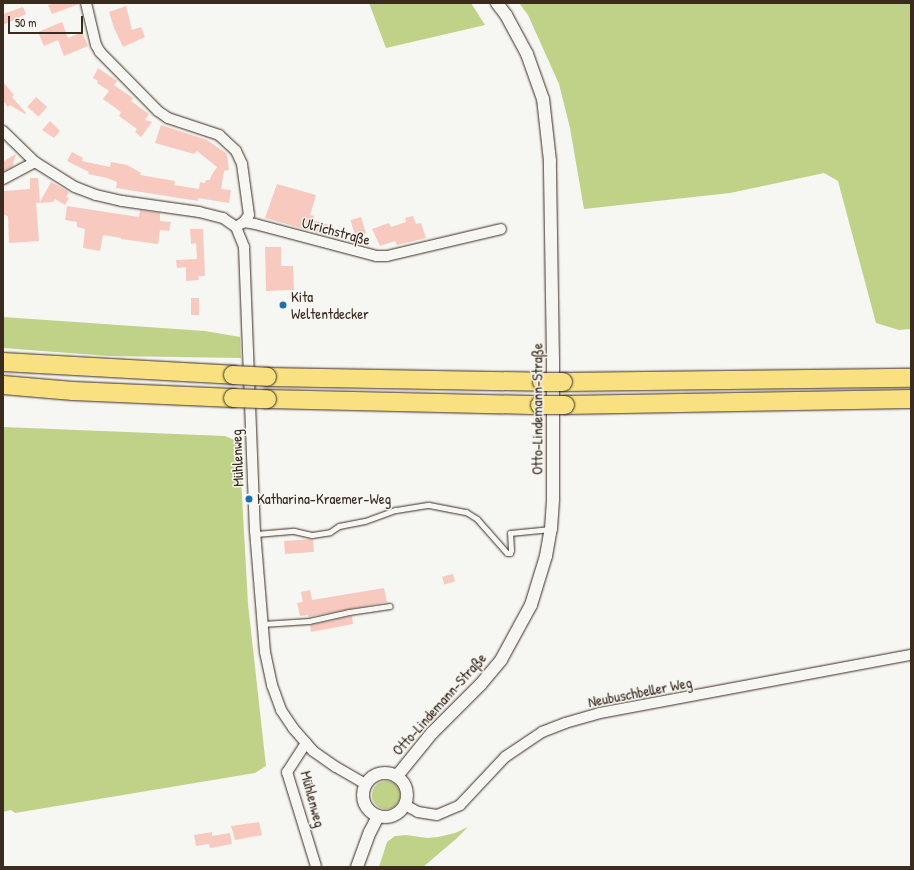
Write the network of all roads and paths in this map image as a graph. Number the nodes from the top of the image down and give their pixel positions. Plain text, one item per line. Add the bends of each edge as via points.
1 (86, 3) edge
2 (497, 3) edge
3 (3, 131) edge
4 (35, 162) junction
5 (3, 179) edge
6 (240, 225) junction
7 (501, 230) dead end
8 (3, 362) edge
9 (911, 378) edge
10 (3, 385) edge
11 (911, 399) edge
12 (551, 529) junction
13 (256, 534) junction
14 (390, 606) dead end
15 (262, 624) junction
16 (911, 654) edge
17 (306, 743) junction
18 (396, 776) junction
19 (365, 784) junction
20 (405, 805) junction
21 (378, 816) junction
22 (316, 866) dead end
23 (358, 867) edge

1 - 6 street via 96,45 105,58 158,112 226,140 240,158 249,215
2 - 12 street, Otto-Lindemann-Straße via 527,54 540,92 550,161 553,361
3 - 4 street
4 - 5 street
4 - 6 street via 75,187 96,195 200,212
6 - 7 street, Ulrichstraße via 376,256 386,256
6 - 13 street, Mühlenweg via 245,262
8 - 9 highway, bridge via 233,376 542,382
10 - 11 highway, bridge via 73,391 233,398 540,405
12 - 13 lane via 510,533 511,550 507,553 477,519 466,512 429,505 396,510 365,521 338,526 330,532 312,535 294,531
12 - 18 street, Otto-Lindemann-Straße via 546,556 531,605 500,660
13 - 15 street, Mühlenweg
14 - 15 lane via 309,620
15 - 17 street, Mühlenweg via 272,685 282,710
16 - 20 street, Neubuschbeller Weg via 600,713 565,723 542,732 505,757 460,805 437,814 418,812
17 - 19 street, Mühlenweg via 336,767
17 - 22 street, Mühlenweg via 287,772
18 - 19 street via 383,773
18 - 20 street via 402,780 407,792
19 - 21 street via 362,797 364,803 367,809
20 - 21 street via 391,817
21 - 23 street

